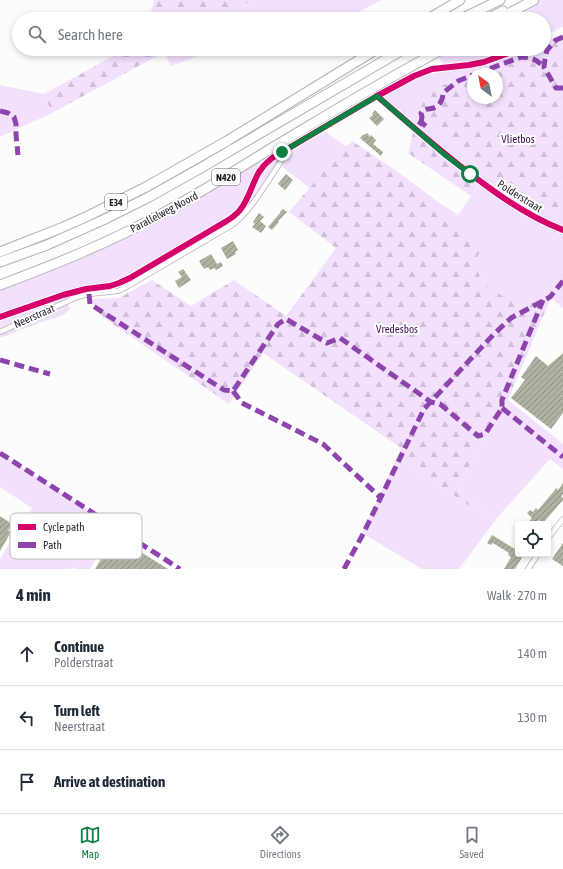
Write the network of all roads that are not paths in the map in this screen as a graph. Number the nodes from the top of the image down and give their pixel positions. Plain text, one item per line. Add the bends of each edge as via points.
1 (460, 0) edge
2 (486, 0) edge
3 (500, 0) edge
4 (524, 0) edge
5 (534, 0) edge
6 (440, 12) edge
7 (466, 12) edge
8 (475, 12) edge
9 (501, 12) edge
10 (511, 12) edge
11 (366, 56) edge
12 (392, 56) edge
13 (420, 56) edge
14 (430, 56) edge
15 (377, 96) joint
16 (563, 230) edge
17 (0, 252) edge
18 (0, 262) edge
19 (0, 279) edge
20 (0, 285) edge
21 (0, 332) edge
22 (563, 519) edge
23 (551, 534) edge
24 (536, 557) edge
25 (528, 569) edge

1 - 6 highway
2 - 7 highway
3 - 8 highway
4 - 9 highway
5 - 10 highway
11 - 17 highway, E34 via 146,187 88,216
12 - 18 highway, E34 via 149,197 54,242
13 - 19 highway, Parallelweg Noord / N420 via 164,206 78,249
14 - 20 highway, Parallelweg Noord / N420 via 163,213 79,254
15 - 16 street, Polderstraat via 445,155 492,190 541,221
15 - 21 street, Neerstraat via 282,152 280,163 248,210 232,225 118,291 77,297
22 - 23 street
24 - 25 street

